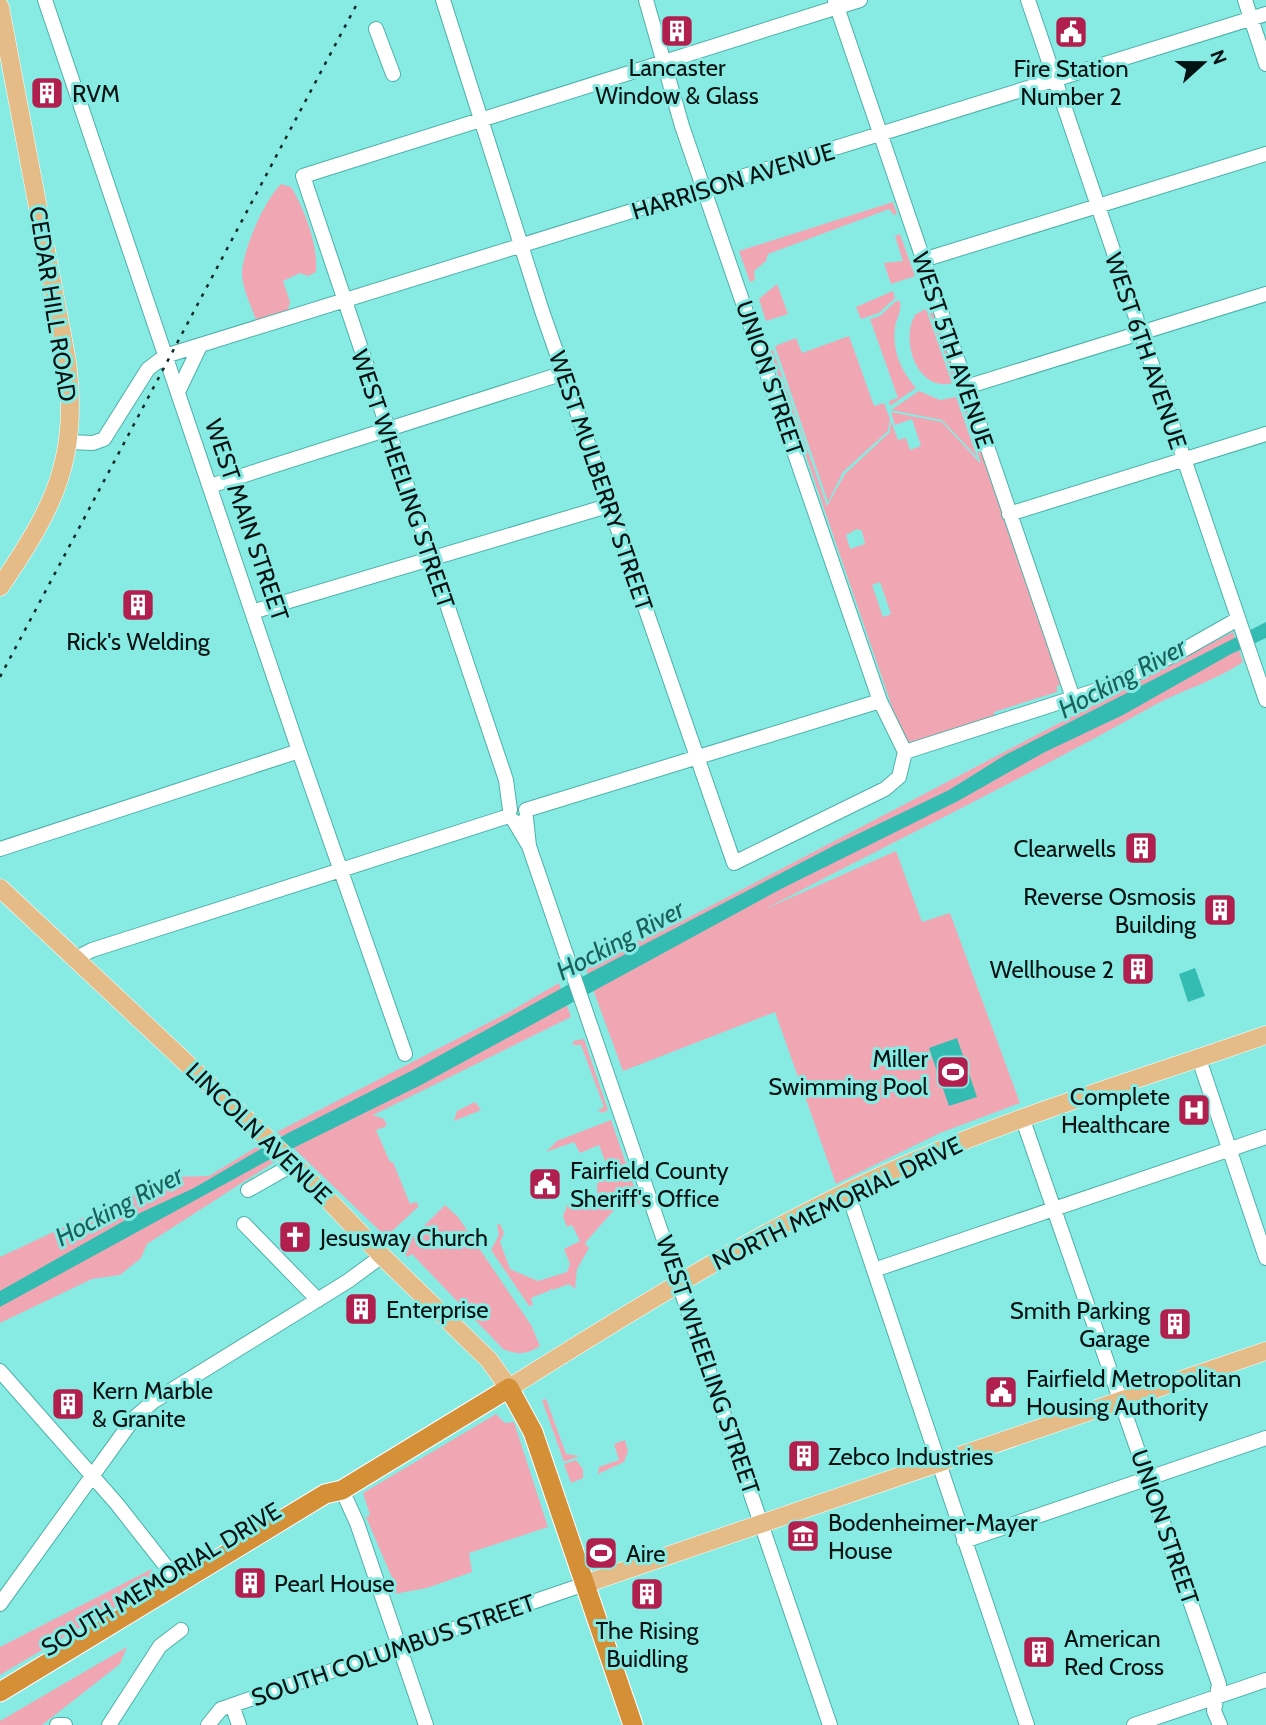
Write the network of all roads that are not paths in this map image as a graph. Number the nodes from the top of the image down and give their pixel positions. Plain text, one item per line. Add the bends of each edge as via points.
1 (45, 0) edge
2 (443, 0) edge
3 (646, 0) edge
4 (860, 0) edge
5 (1028, 0) edge
6 (1245, 0) edge
7 (836, 4) edge
8 (0, 7) edge
9 (1266, 14) edge
10 (1251, 19) junction
11 (376, 29) dead end
12 (662, 62) junction
13 (1266, 64) edge
14 (393, 74) dead end
15 (1054, 78) junction
16 (481, 118) junction
17 (880, 135) junction
18 (1266, 154) edge
19 (704, 189) junction
20 (1096, 207) junction
21 (521, 246) junction
22 (923, 260) junction
23 (1266, 294) edge
24 (343, 302) junction
25 (1140, 334) junction
26 (200, 346) junction
27 (166, 359) junction
28 (564, 373) junction
29 (967, 387) junction
30 (178, 392) junction
31 (387, 430) junction
32 (1266, 434) edge
33 (69, 442) junction
34 (1184, 460) junction
35 (210, 486) junction
36 (611, 505) junction
37 (1009, 514) junction
38 (430, 557) junction
39 (0, 587) edge
40 (252, 612) junction
41 (1239, 622) junction
42 (1073, 698) junction
43 (1266, 700) edge
44 (880, 701) junction
45 (299, 751) junction
46 (905, 752) junction
47 (695, 758) junction
48 (518, 814) junction
49 (0, 849) edge
50 (342, 868) junction
51 (0, 888) edge
52 (76, 958) junction
53 (1266, 1035) edge
54 (405, 1054) dead end
55 (1199, 1059) junction
56 (1023, 1120) junction
57 (1266, 1138) edge
58 (1230, 1149) junction
59 (292, 1161) junction
60 (248, 1190) dead end
61 (848, 1193) junction
62 (1055, 1210) junction
63 (244, 1224) dead end
64 (382, 1256) junction
65 (1266, 1258) edge
66 (874, 1270) junction
67 (680, 1282) junction
68 (318, 1300) junction
69 (1266, 1351) edge
70 (0, 1371) edge
71 (509, 1388) junction
72 (1122, 1400) junction
73 (1266, 1438) edge
74 (939, 1463) junction
75 (92, 1475) junction
76 (1149, 1480) junction
77 (342, 1490) junction
78 (762, 1523) junction
79 (964, 1541) junction
80 (179, 1583) junction
81 (585, 1584) junction
82 (0, 1604) edge
83 (181, 1630) dead end
84 (400, 1648) junction
85 (1266, 1680) edge
86 (0, 1692) edge
87 (1217, 1697) junction
88 (0, 1704) edge
89 (232, 1705) junction
90 (57, 1725) edge
91 (65, 1725) edge
92 (109, 1725) edge
93 (208, 1725) edge
94 (239, 1725) edge
95 (426, 1725) edge
96 (633, 1725) edge
97 (830, 1725) edge
98 (1027, 1725) edge
99 (1134, 1725) edge
100 (1220, 1725) edge

1 - 27 street, WEST MAIN STREET
2 - 16 street, WEST MULBERRY STREET
3 - 12 street, UNION STREET
4 - 7 street
5 - 15 street, WEST 6TH AVENUE
6 - 10 street
7 - 12 street
7 - 17 street, WEST 5TH AVENUE
8 - 33 main road, CEDAR HILL ROAD via 67,361
9 - 10 street, HARRISON AVENUE
10 - 13 street
10 - 15 street, HARRISON AVENUE
11 - 14 street
12 - 16 street
12 - 19 street, UNION STREET
15 - 17 street, HARRISON AVENUE
15 - 20 street, WEST 6TH AVENUE
16 - 21 street, WEST MULBERRY STREET
16 - 24 street, WEST WHEELING STREET via 303,176
17 - 19 street, HARRISON AVENUE
17 - 22 street, WEST 5TH AVENUE
18 - 20 street
19 - 21 street, HARRISON AVENUE
19 - 44 street, UNION STREET
20 - 22 street
20 - 25 street, WEST 6TH AVENUE
21 - 24 street, HARRISON AVENUE
21 - 28 street, WEST MULBERRY STREET
22 - 29 street, WEST 5TH AVENUE
23 - 25 street
24 - 26 street, HARRISON AVENUE
24 - 31 street, WEST WHEELING STREET
25 - 29 street
25 - 34 street, WEST 6TH AVENUE
26 - 27 street, HARRISON AVENUE
26 - 30 street
27 - 30 street, WEST MAIN STREET
27 - 33 street, HARRISON AVENUE via 148,369 104,439
28 - 31 street
28 - 36 street, WEST MULBERRY STREET
29 - 37 street, WEST 5TH AVENUE
30 - 35 street, WEST MAIN STREET
31 - 35 street
31 - 38 street, WEST WHEELING STREET
32 - 34 street
33 - 39 main road, CEDAR HILL ROAD via 60,482 44,520
34 - 37 street
34 - 41 street, WEST 6TH AVENUE
35 - 40 street, WEST MAIN STREET
36 - 38 street
36 - 47 street, WEST MULBERRY STREET
37 - 42 street, WEST 5TH AVENUE
38 - 40 street
38 - 48 street, WEST WHEELING STREET
40 - 45 street, WEST MAIN STREET
41 - 42 street via 1143,671
41 - 43 street, WEST 6TH AVENUE
42 - 46 street
44 - 46 street, UNION STREET
44 - 47 street
45 - 49 street
45 - 50 street, WEST MAIN STREET
46 - 47 street, WEST MULBERRY STREET via 902,771 894,782 734,863
47 - 48 street
48 - 50 street
48 - 67 street, WEST WHEELING STREET
50 - 52 street
50 - 54 street, WEST MAIN STREET
51 - 52 main road, LINCOLN AVENUE
52 - 59 main road, LINCOLN AVENUE
53 - 55 main road, NORTH MEMORIAL DRIVE
55 - 56 main road, NORTH MEMORIAL DRIVE
55 - 58 street
56 - 61 main road, NORTH MEMORIAL DRIVE via 932,1153
56 - 62 street, UNION STREET
57 - 58 street
58 - 62 street
58 - 65 street
59 - 60 street
59 - 64 main road, LINCOLN AVENUE
61 - 66 street
61 - 67 main road, NORTH MEMORIAL DRIVE
62 - 66 street
62 - 72 street, UNION STREET
63 - 68 street
64 - 68 street
64 - 71 main road, LINCOLN AVENUE via 470,1340
66 - 74 street
67 - 71 main road, NORTH MEMORIAL DRIVE
67 - 78 street, WEST WHEELING STREET
68 - 75 street via 143,1409
69 - 72 main road
70 - 75 street
71 - 77 highway, SOUTH MEMORIAL DRIVE
71 - 81 highway via 533,1432
72 - 74 main road
72 - 76 street, UNION STREET
73 - 76 street
74 - 78 main road
74 - 79 street
75 - 80 street
75 - 82 street
76 - 79 street
76 - 87 street, UNION STREET via 1219,1684
77 - 80 highway, SOUTH MEMORIAL DRIVE via 325,1494
77 - 84 street
77 - 88 highway, SOUTH MEMORIAL DRIVE via 331,1504
78 - 81 main road
78 - 97 street, WEST WHEELING STREET
79 - 98 street
80 - 86 highway, SOUTH MEMORIAL DRIVE
81 - 84 street, SOUTH COLUMBUS STREET
81 - 96 highway
83 - 92 street via 160,1646
84 - 89 street, SOUTH COLUMBUS STREET
84 - 95 street
85 - 87 street
87 - 99 street
87 - 100 street, UNION STREET via 1214,1711
89 - 93 street, SOUTH COLUMBUS STREET via 214,1714
89 - 94 street
90 - 91 street

